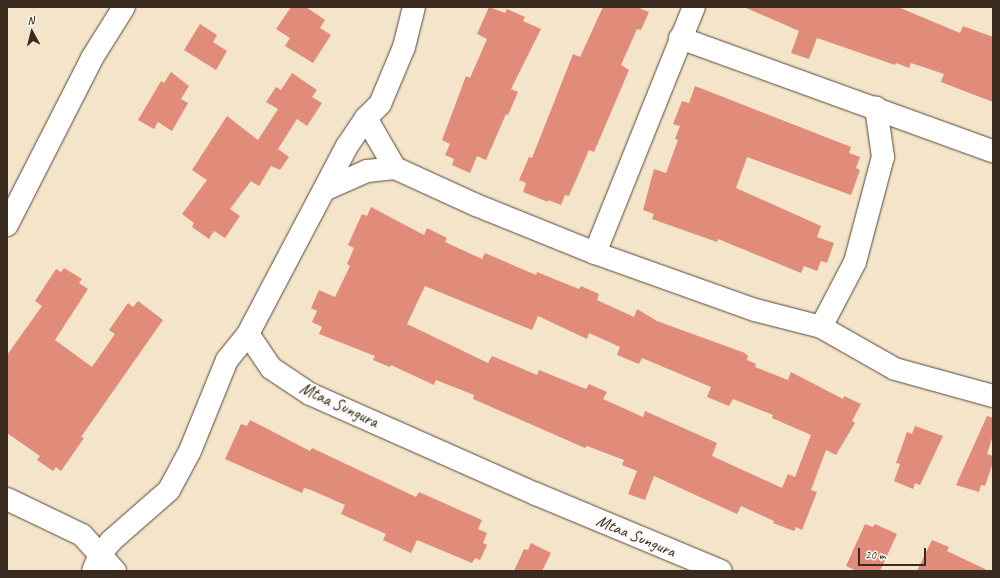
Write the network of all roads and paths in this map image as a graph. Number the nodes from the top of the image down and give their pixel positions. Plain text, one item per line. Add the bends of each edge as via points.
1 (124, 7) edge
2 (414, 7) edge
3 (694, 7) edge
4 (680, 38) junction
5 (876, 107) junction
6 (366, 118) junction
7 (993, 151) edge
8 (395, 168) junction
9 (324, 190) junction
10 (7, 225) edge
11 (595, 253) junction
12 (821, 327) junction
13 (248, 334) junction
14 (993, 396) edge
15 (7, 499) edge
16 (96, 563) edge
17 (115, 571) edge
18 (721, 571) edge

1 - 10 street via 92,58
2 - 6 street via 404,47 380,104
3 - 4 street
4 - 5 street
4 - 11 street
5 - 7 street
5 - 12 street via 883,157 855,262
6 - 8 street
6 - 9 street
8 - 9 street via 367,171
8 - 11 street via 476,205
9 - 13 street
11 - 12 street via 755,310
12 - 14 street via 896,369
13 - 16 street via 227,360 190,451 169,490 111,541
13 - 18 street, Mtaa Sungura via 271,368 310,394 536,494
15 - 16 street via 82,535
16 - 17 street

